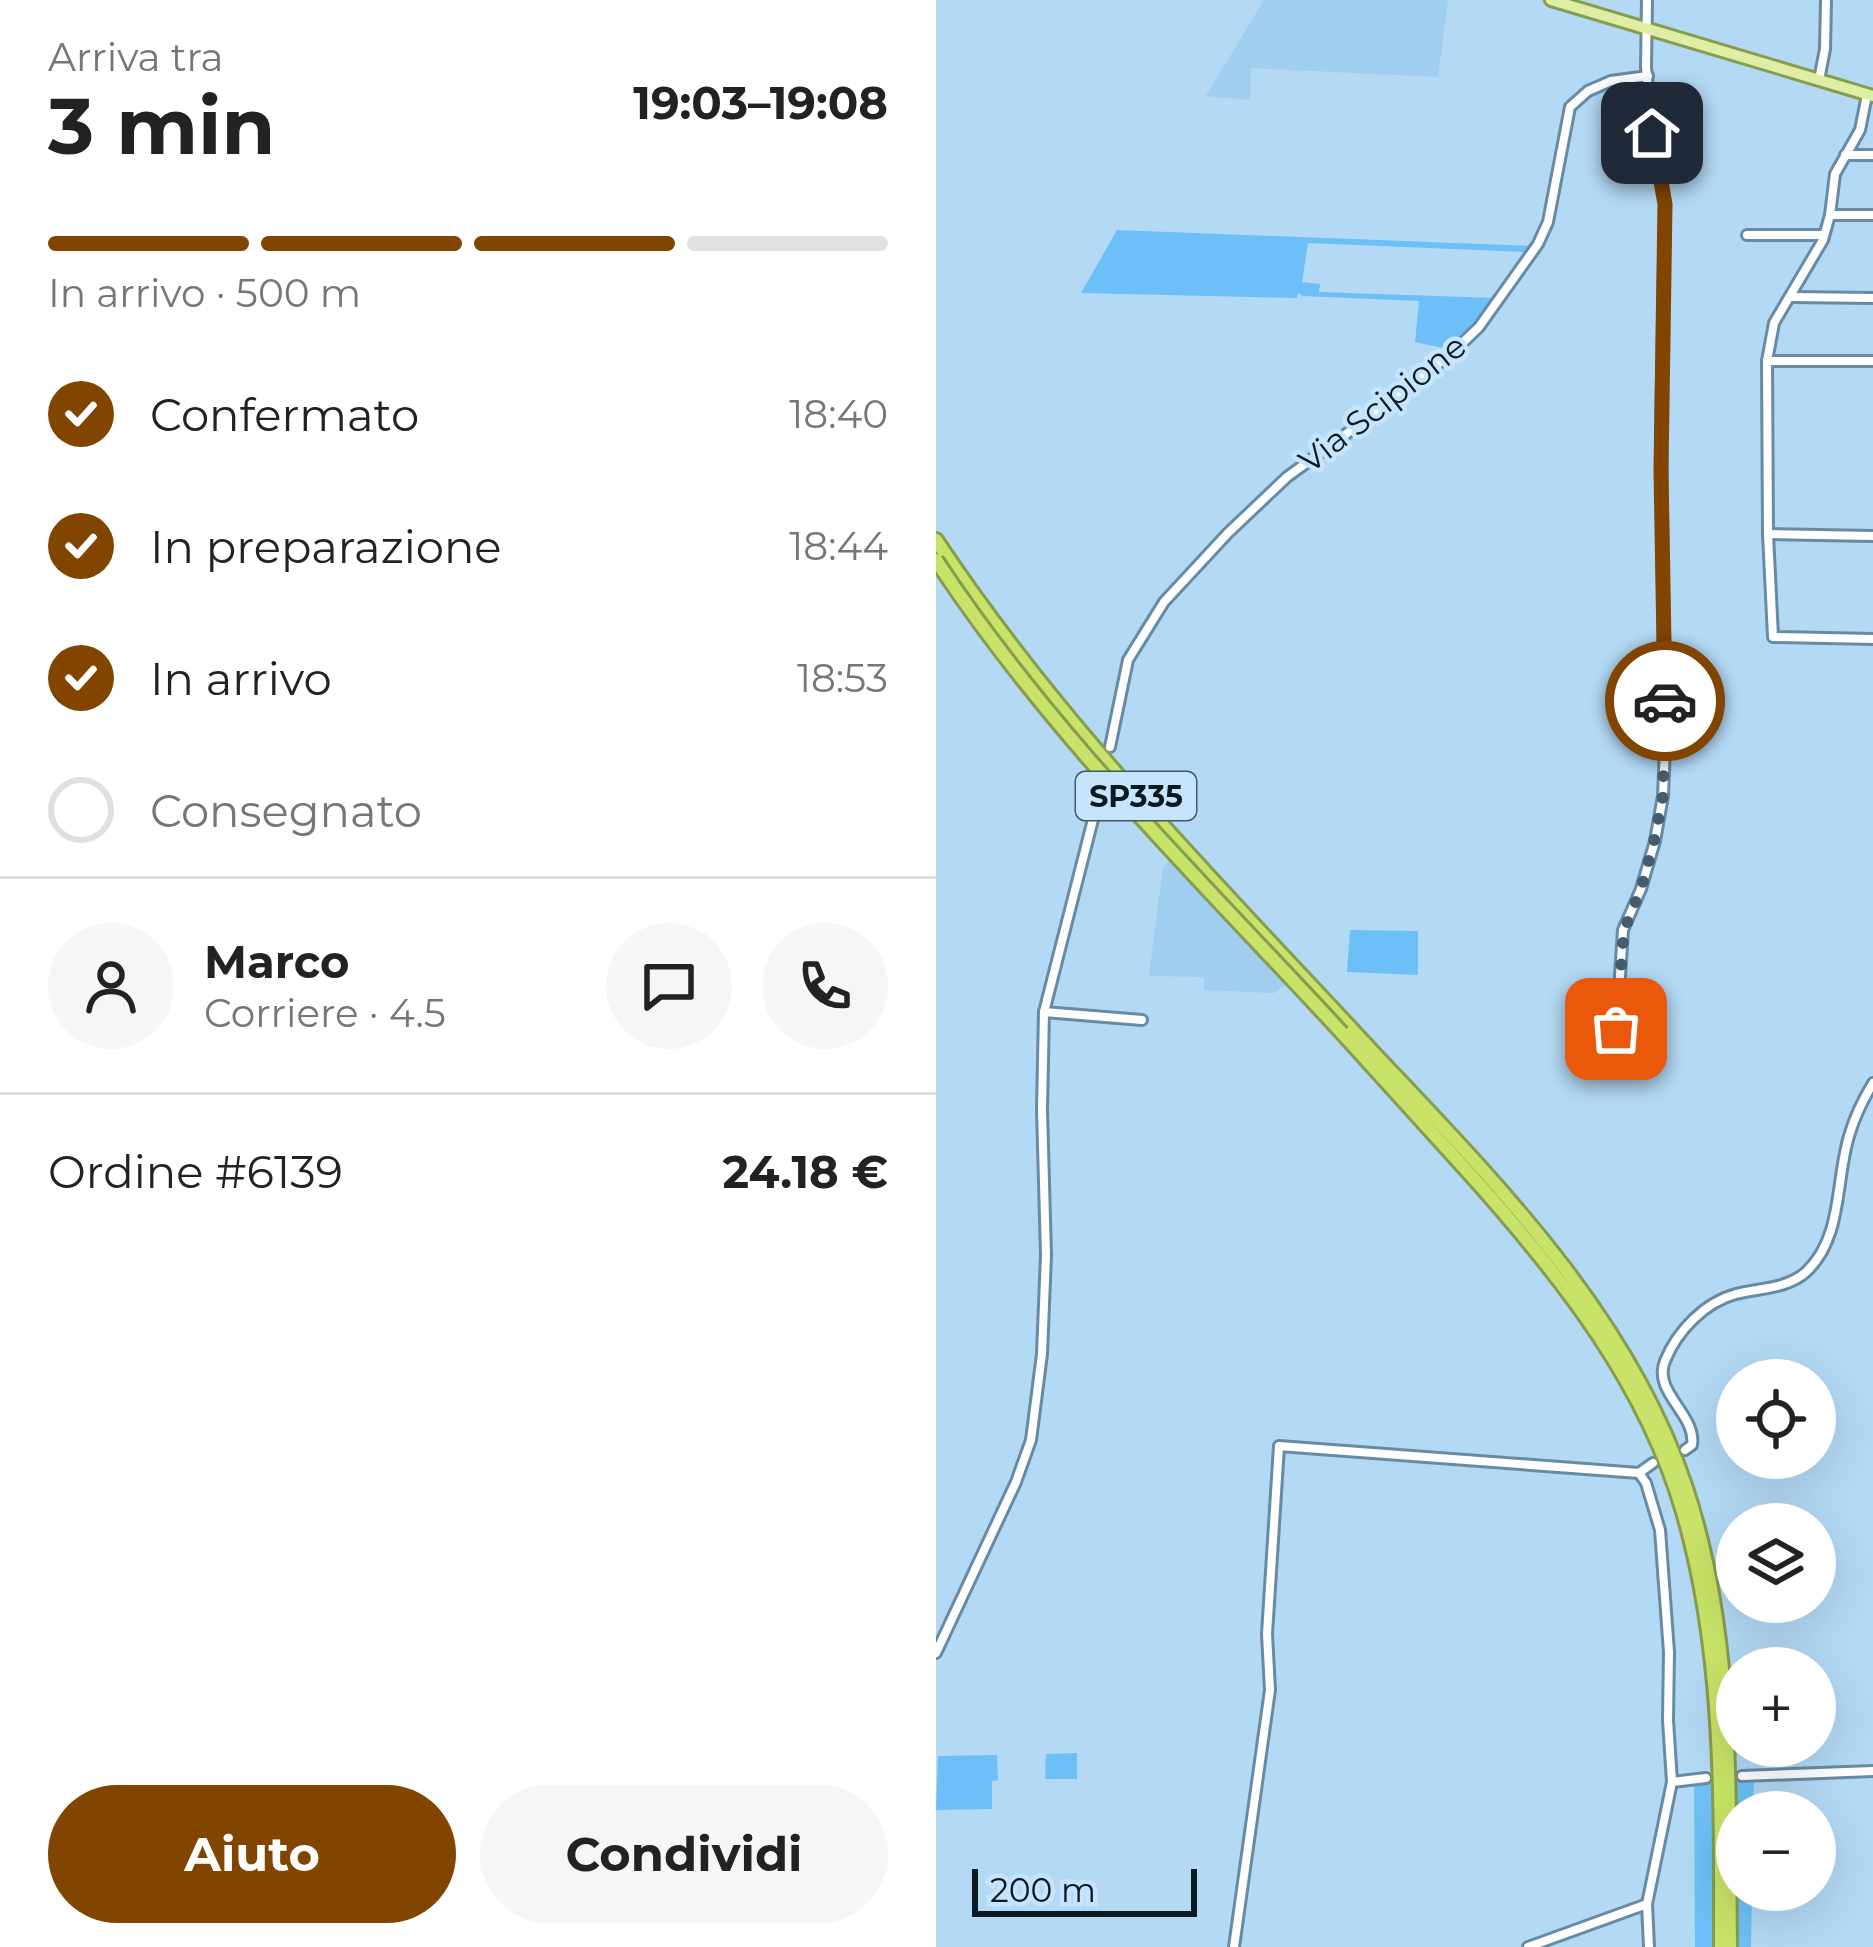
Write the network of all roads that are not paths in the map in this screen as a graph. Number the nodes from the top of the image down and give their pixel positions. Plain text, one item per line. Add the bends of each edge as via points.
1 (1551, 0) edge
2 (1647, 0) edge
3 (1826, 0) edge
4 (1648, 27) junction
5 (1648, 76) junction
6 (1819, 80) junction
7 (1870, 95) edge
8 (1844, 155) junction
9 (1873, 155) edge
10 (1830, 215) junction
11 (1873, 215) edge
12 (1747, 235) dead end
13 (1825, 235) junction
14 (1790, 297) junction
15 (1873, 298) edge
16 (1768, 361) junction
17 (1873, 361) edge
18 (1768, 534) junction
19 (1873, 536) edge
20 (936, 540) edge
21 (936, 560) edge
22 (1873, 639) edge
23 (1110, 747) dead end
24 (1101, 788) dead end
25 (1044, 1012) junction
26 (1142, 1020) dead end
27 (1356, 1038) junction
28 (1615, 1053) dead end
29 (1873, 1083) edge
30 (1685, 1450) dead end
31 (1653, 1463) dead end
32 (1639, 1473) junction
33 (936, 1653) edge
34 (1873, 1772) edge
35 (1742, 1776) dead end
36 (1706, 1778) dead end
37 (1672, 1782) junction
38 (1647, 1904) junction
39 (1234, 1947) edge
40 (1528, 1947) edge
41 (1649, 1947) edge
42 (1720, 1947) edge
43 (1730, 1947) edge

1 - 4 main road
2 - 4 street
3 - 6 street
4 - 5 street
4 - 6 main road
5 - 23 street, Via Scipione via 1611,81 1571,106 1548,222 1479,327 1287,477 1164,602 1128,660
5 - 28 street via 1665,204 1665,747 1654,841 1624,930
6 - 7 main road
7 - 8 street
8 - 9 street
8 - 10 street
10 - 11 street
10 - 13 street
12 - 13 street
13 - 14 street
14 - 15 street
14 - 16 street via 1774,323
16 - 17 street
16 - 18 street
18 - 19 street
18 - 22 street via 1772,637
20 - 27 highway, SP335 via 1040,685
21 - 27 highway, SP335, bridge via 1036,699
24 - 25 street
25 - 26 street
25 - 33 street via 1037,1404 1016,1482
27 - 42 highway, SP335 via 1549,1264 1609,1350 1664,1455 1688,1530 1711,1656
27 - 43 highway, SP335 via 1562,1264 1672,1448 1698,1528 1720,1654
29 - 30 street via 1850,1133 1828,1237 1808,1270 1722,1298 1690,1322 1667,1357 1662,1380 1693,1433
31 - 32 street
32 - 37 street via 1660,1530
32 - 39 street via 1279,1446 1270,1690
34 - 35 street
36 - 37 street
37 - 38 street
38 - 40 street
38 - 41 street

